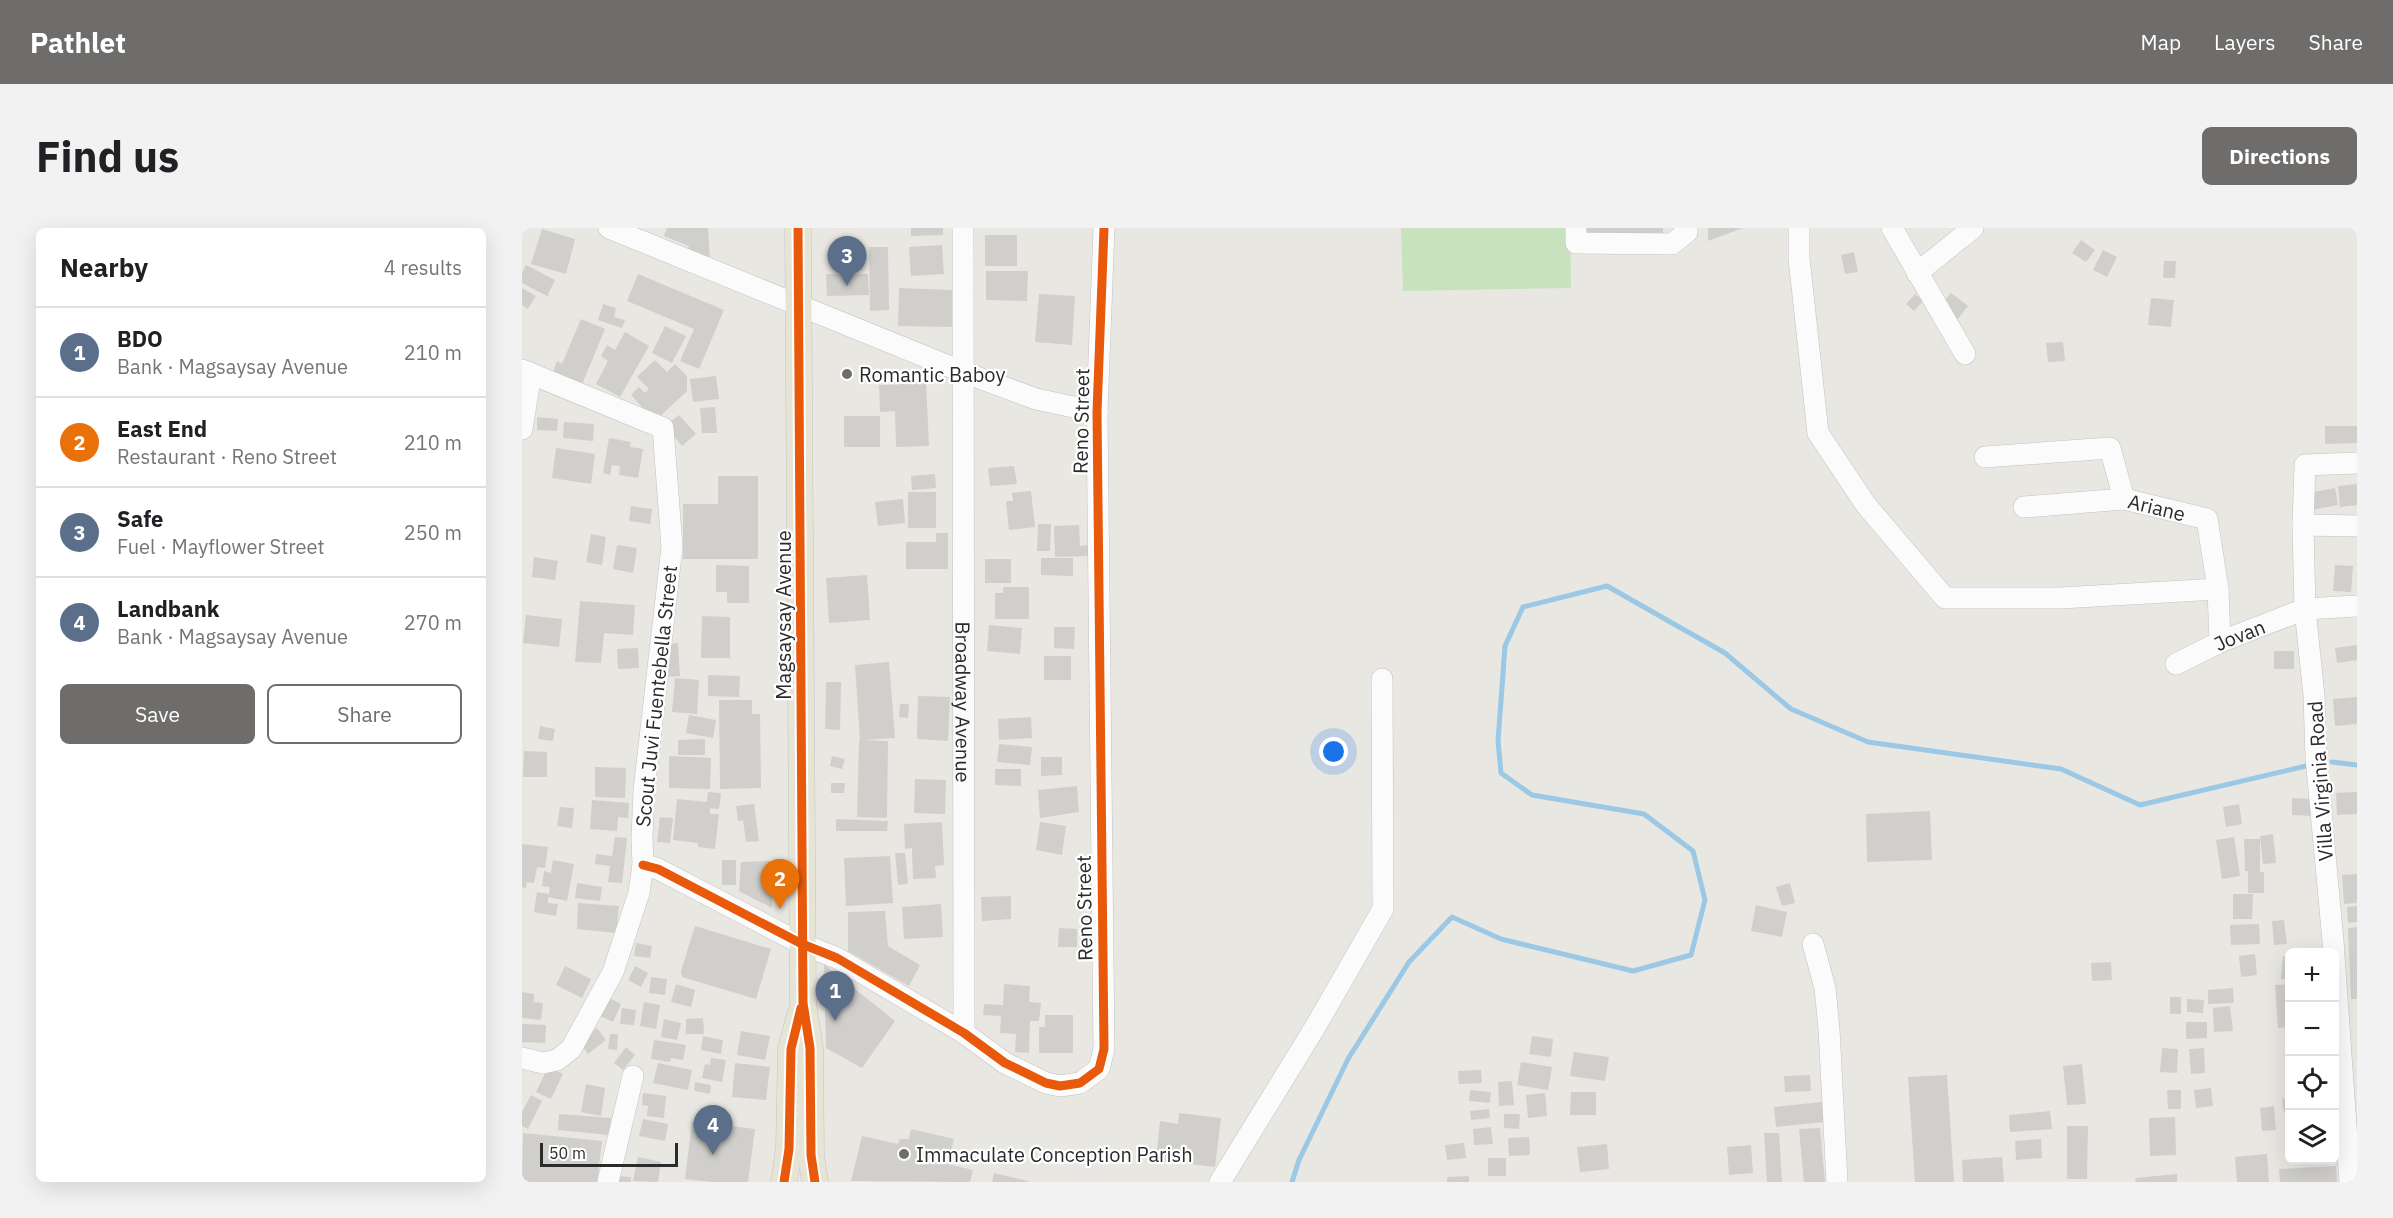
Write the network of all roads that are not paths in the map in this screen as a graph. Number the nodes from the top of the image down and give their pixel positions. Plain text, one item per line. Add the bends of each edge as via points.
1 (609, 228) edge
2 (798, 228) edge
3 (963, 228) edge
4 (1104, 228) edge
5 (1576, 228) edge
6 (1688, 228) edge
7 (1799, 228) edge
8 (1892, 228) edge
9 (1973, 228) edge
10 (1917, 273) junction
11 (799, 306) junction
12 (1965, 354) dead end
13 (526, 371) edge
14 (963, 372) junction
15 (1097, 412) junction
16 (522, 429) edge
17 (1985, 457) dead end
18 (2357, 463) edge
19 (2124, 499) junction
20 (2024, 507) dead end
21 (2303, 525) junction
22 (2357, 526) edge
23 (2218, 590) junction
24 (2357, 606) edge
25 (2305, 609) junction
26 (2220, 642) junction
27 (2176, 664) dead end
28 (1382, 679) dead end
29 (643, 865) junction
30 (802, 944) junction
31 (1813, 944) dead end
32 (2333, 948) edge
33 (2337, 1002) edge
34 (803, 1003) junction
35 (964, 1033) junction
36 (522, 1058) edge
37 (633, 1076) dead end
38 (608, 1182) edge
39 (784, 1182) edge
40 (815, 1182) edge
41 (1220, 1182) edge
42 (1837, 1182) edge
43 (2350, 1182) edge

1 - 11 street
2 - 11 main road, Magsaysay Avenue
3 - 14 street, Broadway Avenue
4 - 15 street, Reno Street
5 - 6 street via 1576,243 1672,244
7 - 23 street via 1818,433 1866,505 1945,598 2060,598
8 - 10 street
9 - 10 street
10 - 12 street
11 - 14 street
11 - 30 main road, Magsaysay Avenue
13 - 16 street
13 - 29 street, Scout Juvi Fuentebella Street via 663,428 672,547 644,790
14 - 15 street via 1036,399
14 - 35 street, Broadway Avenue
15 - 35 street, Reno Street via 1104,1050 1099,1069 1080,1083 1060,1086 1005,1063
17 - 19 street, Ariane via 2110,448
18 - 21 street, Villa Virginia Road via 2305,465
19 - 20 street
19 - 23 street, Ariane via 2207,519
21 - 22 street
21 - 25 street, Villa Virginia Road
23 - 26 street, Ariane
24 - 25 street, Jovan
25 - 26 street, Jovan
25 - 32 street, Villa Virginia Road
26 - 27 street, Jovan
28 - 41 street via 1383,909
29 - 30 street, Reno Street via 658,869
29 - 36 street, Scout Juvi Fuentebella Street via 639,893 613,972 571,1049 557,1060 543,1063
30 - 34 main road, Magsaysay Avenue
30 - 35 street, Reno Street via 837,958
31 - 42 street via 1829,1029
33 - 43 street, Villa Virginia Road
34 - 39 main road, Magsaysay Avenue via 791,1049 789,1149
34 - 40 main road, Magsaysay Avenue via 810,1048
37 - 38 street

